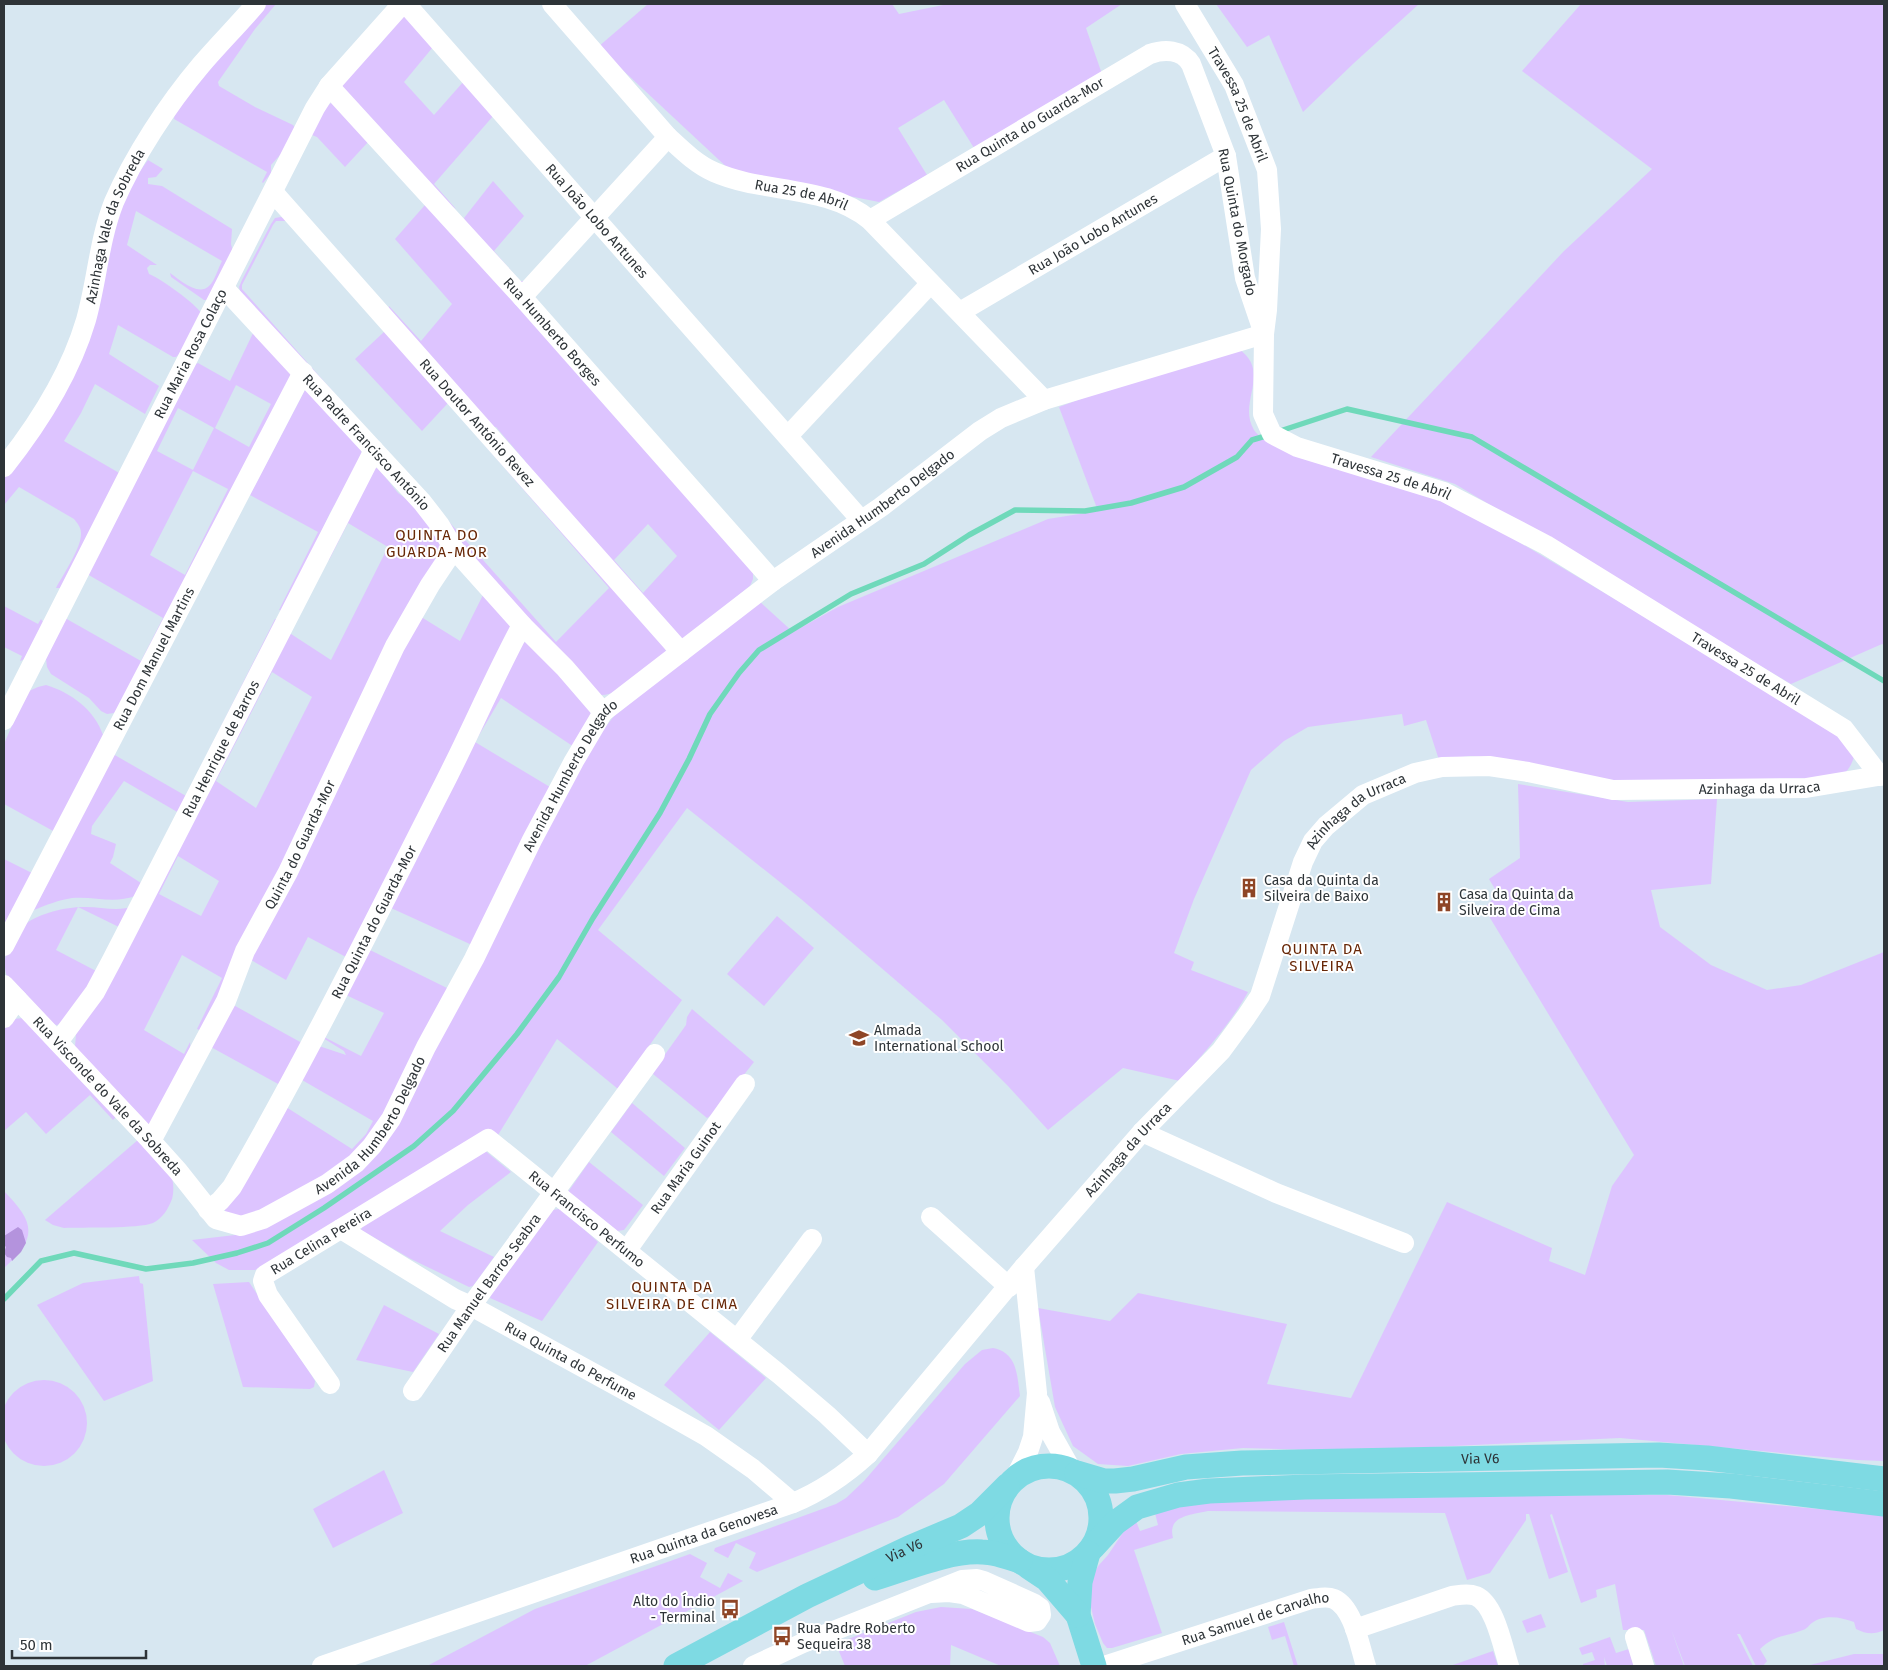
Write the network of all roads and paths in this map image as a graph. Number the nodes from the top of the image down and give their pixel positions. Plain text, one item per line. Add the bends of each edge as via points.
1 (256, 4) edge
2 (402, 4) edge
3 (406, 4) edge
4 (552, 4) edge
5 (1185, 4) edge
6 (1191, 64) joint
7 (329, 86) junction
8 (668, 137) junction
9 (1226, 156) junction
10 (273, 192) junction
11 (594, 216) junction
12 (870, 220) junction
13 (930, 284) junction
14 (224, 288) junction
15 (522, 297) junction
16 (960, 312) junction
17 (1264, 334) junction
18 (303, 372) junction
19 (1044, 400) junction
20 (788, 436) junction
21 (374, 450) junction
22 (4, 467) edge
23 (861, 520) junction
24 (454, 549) junction
25 (773, 581) junction
26 (522, 625) junction
27 (681, 652) junction
28 (603, 712) junction
29 (4, 720) edge
30 (1882, 775) edge
31 (4, 946) edge
32 (10, 992) edge
33 (4, 1018) edge
34 (58, 1042) junction
35 (655, 1054) dead end
36 (745, 1084) dead end
37 (1142, 1132) junction
38 (488, 1139) joint
39 (151, 1141) junction
40 (553, 1192) junction
41 (208, 1210) junction
42 (931, 1217) dead end
43 (341, 1229) junction
44 (812, 1239) dead end
45 (1404, 1243) dead end
46 (626, 1250) junction
47 (1024, 1267) junction
48 (1009, 1287) junction
49 (471, 1306) junction
50 (737, 1340) junction
51 (330, 1384) dead end
52 (413, 1391) dead end
53 (1037, 1393) junction
54 (868, 1454) junction
55 (1075, 1472) junction
56 (1884, 1479) edge
57 (1011, 1482) junction
58 (794, 1503) junction
59 (1884, 1504) edge
60 (1091, 1550) junction
61 (1024, 1563) junction
62 (978, 1590) dead end
63 (794, 1604) junction
64 (1078, 1615) junction
65 (1354, 1629) junction
66 (1635, 1637) dead end
67 (766, 1663) edge
68 (322, 1666) edge
69 (676, 1666) edge
70 (1094, 1666) edge
71 (1104, 1666) edge
72 (1366, 1666) edge
73 (1509, 1666) edge
74 (1644, 1666) edge

1 - 22 street, Azinhaga Vale da Sobreda via 200,66 128,173 113,205 75,354 42,414
2 - 7 street, Rua Maria Rosa Colaço
3 - 11 street, Rua João Lobo Antunes
4 - 8 street, Rua 25 de Abril
5 - 17 street, Travessa 25 de Abril via 1234,85 1267,170 1271,229
6 - 9 street, Rua Quinta do Morgado
6 - 12 street, Rua Quinta do Guarda-Mor via 1175,52 1150,54
7 - 10 street, Rua Maria Rosa Colaço
7 - 15 street, Rua Humberto Borges
8 - 11 street
8 - 12 street, Rua 25 de Abril via 713,171 733,179 826,198 856,209
9 - 16 street, Rua João Lobo Antunes
9 - 17 street, Rua Quinta do Morgado via 1245,278
10 - 14 street, Rua Maria Rosa Colaço
10 - 27 street, Rua Doutor António Revez
11 - 15 street
11 - 20 street, Rua João Lobo Antunes
12 - 13 street, Rua 25 de Abril
13 - 16 street, Rua 25 de Abril
13 - 20 street
14 - 18 street, Rua Padre Francisco António
14 - 29 street, Rua Maria Rosa Colaço
15 - 25 street, Rua Humberto Borges
16 - 19 street, Rua 25 de Abril
17 - 19 street
17 - 30 street, Travessa 25 de Abril via 1263,414 1272,434 1297,447 1444,492 1546,545 1844,729
18 - 21 street, Rua Padre Francisco António
18 - 31 street, Rua Dom Manuel Martins
19 - 23 street, Avenida Humberto Delgado via 1001,418 980,431
20 - 23 street, Rua João Lobo Antunes
21 - 24 street, Rua Padre Francisco António via 422,502
21 - 34 street, Rua Henrique de Barros via 95,992
23 - 25 street, Avenida Humberto Delgado
24 - 26 street, Rua Padre Francisco António
24 - 39 street, Quinta do Guarda-Mor via 395,646 288,872 244,951 226,1001
25 - 27 street, Avenida Humberto Delgado
26 - 28 street, Rua Padre Francisco António
26 - 41 street, Rua Quinta do Guarda-Mor via 288,1086 232,1187
27 - 28 street, Avenida Humberto Delgado
28 - 41 street, Avenida Humberto Delgado via 532,840 390,1119 372,1146 326,1184 263,1219 241,1226 216,1219
30 - 37 street, Azinhaga da Urraca via 1806,788 1613,790 1528,772 1464,765 1415,773 1363,794 1313,841 1303,862 1260,996 1221,1051
32 - 33 street
32 - 34 street, Rua Visconde do Vale da Sobreda
34 - 39 street, Rua Visconde do Vale da Sobreda
35 - 40 street, Rua Manuel Barros Seabra
36 - 46 street, Rua Maria Guinot
37 - 45 street via 1276,1193
37 - 47 street, Azinhaga da Urraca
38 - 40 street, Rua Francisco Perfumo
38 - 43 street, Rua Celina Pereira
39 - 41 street, Rua Visconde do Vale da Sobreda
40 - 46 street, Rua Francisco Perfumo
40 - 49 street, Rua Manuel Barros Seabra
42 - 48 street
43 - 49 street, Rua Quinta do Perfume
43 - 51 street, Rua Celina Pereira via 270,1271 263,1281 268,1295
44 - 50 street
46 - 50 street, Rua Francisco Perfumo
47 - 48 street, Rua Quinta da Genovesa
47 - 53 street
48 - 54 street, Rua Quinta da Genovesa
49 - 52 street, Rua Manuel Barros Seabra
49 - 58 street, Rua Quinta do Perfume via 706,1436 753,1468
50 - 54 street, Rua Francisco Perfumo via 827,1415
53 - 55 street via 1050,1432
53 - 57 street via 1031,1444
54 - 58 street, Rua Quinta da Genovesa via 832,1483
55 - 56 main road, Via V6 via 1104,1481 1186,1467 1242,1462 1659,1455 1714,1458
55 - 57 main road via 1041,1466 1029,1469
55 - 60 main road via 1092,1488 1099,1503 1100,1528
57 - 61 main road via 998,1505 997,1522 1005,1547
57 - 63 main road, Via V6 via 979,1514 961,1526
58 - 68 street, Rua Quinta da Genovesa
59 - 60 main road, Via V6 via 1667,1482 1209,1490 1137,1507 1115,1523
60 - 61 main road via 1075,1563 1060,1569 1045,1570
60 - 64 main road via 1080,1582
61 - 63 main road, Via V6 via 982,1552 956,1554
61 - 64 main road via 1047,1579
62 - 67 street via 931,1593
63 - 69 main road, Via V6
64 - 70 main road
65 - 71 street, Rua Samuel de Carvalho via 1343,1606 1334,1599 1323,1597
65 - 72 street, Rua Samuel de Carvalho
65 - 73 street via 1452,1596 1476,1596 1492,1613
66 - 74 street

